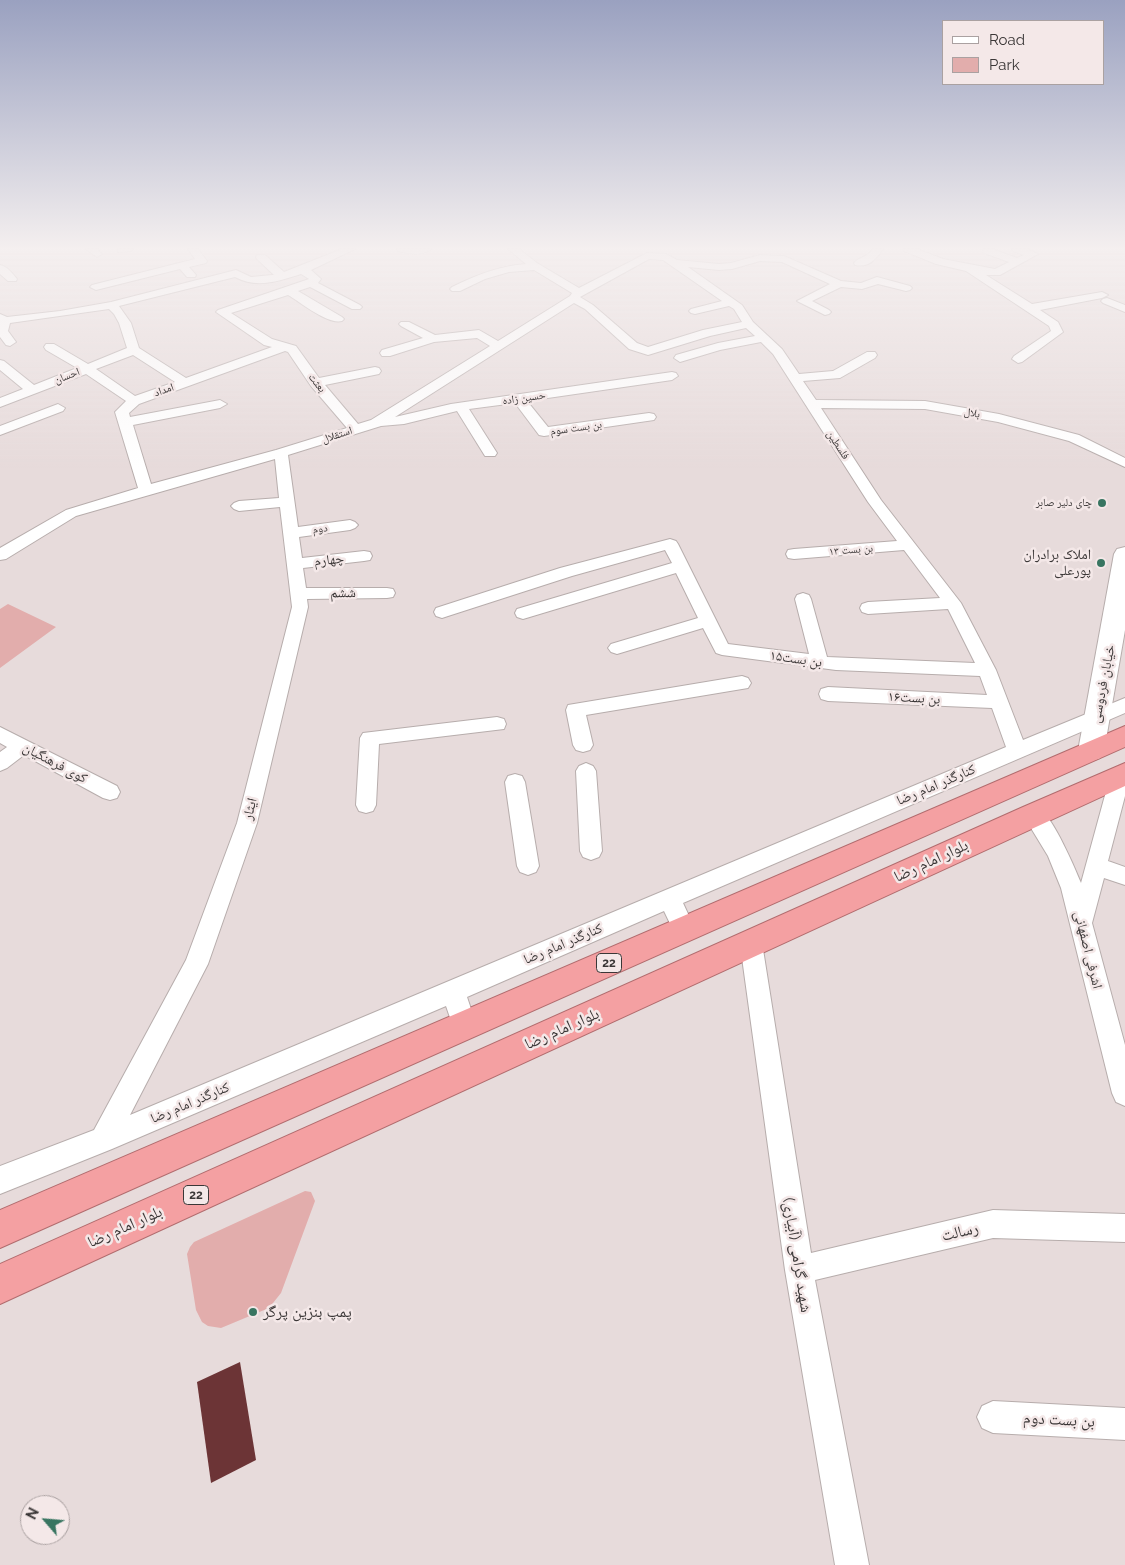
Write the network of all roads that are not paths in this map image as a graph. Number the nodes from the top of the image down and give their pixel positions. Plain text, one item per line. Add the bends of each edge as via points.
1 (2, 322) edge
2 (124, 322) edge
3 (237, 322) edge
4 (535, 322) edge
5 (606, 322) edge
6 (1051, 322) edge
7 (405, 324) dead end
8 (748, 324) joint
9 (433, 338) junction
10 (763, 338) junction
11 (10, 342) dead end
12 (286, 346) junction
13 (498, 346) junction
14 (50, 347) dead end
15 (134, 350) junction
16 (386, 353) dead end
17 (871, 355) dead end
18 (680, 358) dead end
19 (1018, 359) dead end
20 (0, 364) edge
21 (86, 368) junction
22 (375, 371) dead end
23 (5, 374) edge
24 (672, 376) dead end
25 (795, 378) junction
26 (185, 383) junction
27 (316, 383) junction
28 (35, 388) junction
29 (518, 398) junction
30 (134, 400) junction
31 (0, 403) edge
32 (220, 404) dead end
33 (811, 404) junction
34 (460, 407) junction
35 (58, 408) junction
36 (649, 417) dead end
37 (69, 420) dead end
38 (125, 422) junction
39 (376, 423) junction
40 (355, 429) junction
41 (0, 432) edge
42 (281, 453) junction
43 (490, 453) dead end
44 (1125, 462) edge
45 (146, 490) junction
46 (287, 502) junction
47 (239, 506) dead end
48 (350, 525) dead end
49 (291, 533) junction
50 (908, 545) junction
51 (794, 554) dead end
52 (1125, 554) edge
53 (0, 555) edge
54 (364, 556) dead end
55 (295, 564) junction
56 (680, 566) junction
57 (387, 593) dead end
58 (298, 594) junction
59 (803, 599) dead end
60 (953, 603) junction
61 (868, 608) dead end
62 (442, 612) dead end
63 (523, 614) dead end
64 (708, 621) junction
65 (1119, 635) edge
66 (617, 648) dead end
67 (820, 662) junction
68 (987, 670) junction
69 (742, 683) dead end
70 (828, 694) dead end
71 (999, 702) junction
72 (1125, 705) edge
73 (1096, 717) junction
74 (497, 724) dead end
75 (0, 734) edge
76 (1125, 736) edge
77 (583, 745) dead end
78 (22, 746) junction
79 (1017, 751) junction
80 (1091, 751) junction
81 (0, 763) edge
82 (586, 771) dead end
83 (1122, 776) edge
84 (515, 782) dead end
85 (110, 792) dead end
86 (366, 805) dead end
87 (1033, 814) junction
88 (591, 850) dead end
89 (528, 866) dead end
90 (1097, 866) junction
91 (1125, 876) edge
92 (669, 899) junction
93 (1081, 922) junction
94 (684, 929) junction
95 (751, 943) junction
96 (453, 992) junction
97 (465, 1026) junction
98 (1125, 1093) edge
99 (102, 1140) junction
100 (0, 1180) edge
101 (1125, 1228) edge
102 (0, 1229) edge
103 (799, 1270) junction
104 (0, 1284) edge
105 (993, 1417) dead end
106 (1125, 1424) edge
107 (852, 1565) edge

1 - 11 street via 2,331
2 - 15 street
3 - 12 street, بعثت via 268,342
4 - 13 street, استقلال
5 - 8 street via 632,346 648,351
6 - 19 street via 1057,332
7 - 9 street
8 - 10 street, فلسطین
9 - 13 street via 479,334
9 - 16 street
10 - 18 street
10 - 25 street, فلسطین via 778,352
12 - 26 street, امداد
12 - 27 street, بعثت via 292,348
13 - 39 street, استقلال
14 - 21 street
15 - 21 street, احسان
15 - 26 street
17 - 25 street via 836,375
20 - 23 street
21 - 28 street, احسان
21 - 30 street
22 - 27 street
23 - 28 street
24 - 29 street, حسین زاده
25 - 33 street, فلسطین
26 - 30 street, امداد
27 - 40 street, بعثت
28 - 31 street, احسان
28 - 35 street
29 - 34 street, حسین زاده
29 - 36 street, بن بست سوم via 544,432
30 - 38 street via 122,412
32 - 38 street
33 - 44 street, بلال via 925,405 999,418 1074,438
33 - 50 street, فلسطین via 875,502
34 - 39 street, حسین زاده
34 - 43 street
35 - 37 street
35 - 41 street
38 - 45 street
39 - 40 street, استقلال
40 - 42 street, استقلال
42 - 45 street, استقلال
42 - 46 street, ایثار
45 - 53 street, استقلال via 70,513
46 - 47 street
46 - 49 street, ایثار
48 - 49 street, دوم
49 - 55 street, ایثار
50 - 51 street, بن بست ۱۳
50 - 60 street, فلسطین
52 - 65 main road, خیابان فردوسی
54 - 55 street, چهارم
55 - 58 street, ایثار
56 - 62 street, بن بست۱۵ via 670,544 566,572
56 - 63 street
56 - 64 street, بن بست۱۵
57 - 58 street, ششم
58 - 99 street, ایثار via 300,607 247,823 196,964
59 - 67 street
60 - 61 street
60 - 68 street, فلسطین
64 - 66 street
64 - 67 street, بن بست۱۵ via 722,649
65 - 73 main road, خیابان فردوسی
67 - 68 street, بن بست۱۵
68 - 71 street, فلسطین
69 - 77 street via 575,710
70 - 71 street, بن بست۱۶
71 - 79 street, فلسطین
72 - 73 street, کنارگذر امام رضا
73 - 79 street, کنارگذر امام رضا
73 - 80 main road, خیابان فردوسی
74 - 86 street via 370,738
75 - 78 street, کوی فرهنگیان
76 - 80 highway, 22
78 - 81 street
78 - 85 street, کوی فرهنگیان
79 - 92 street, کنارگذر امام رضا
80 - 94 highway, 22
82 - 88 street
83 - 87 highway, بلوار امام رضا / 22
83 - 90 street
84 - 89 street
87 - 93 street, اشرفی اصفهانی via 1062,861
87 - 95 highway, بلوار امام رضا / 22
90 - 91 street
90 - 93 street
92 - 94 street
92 - 96 street, کنارگذر امام رضا
93 - 98 street, اشرفی اصفهانی
94 - 97 highway, 22
95 - 103 street, شهید گرامی (آبیاری)
95 - 104 highway, بلوار امام رضا / 22
96 - 97 street
96 - 99 street, کنارگذر امام رضا
97 - 102 highway, 22
99 - 100 street, کنارگذر امام رضا
101 - 103 street, رسالت via 993,1224
103 - 107 street, شهید گرامی (آبیاری)
105 - 106 street, بن بست دوم

